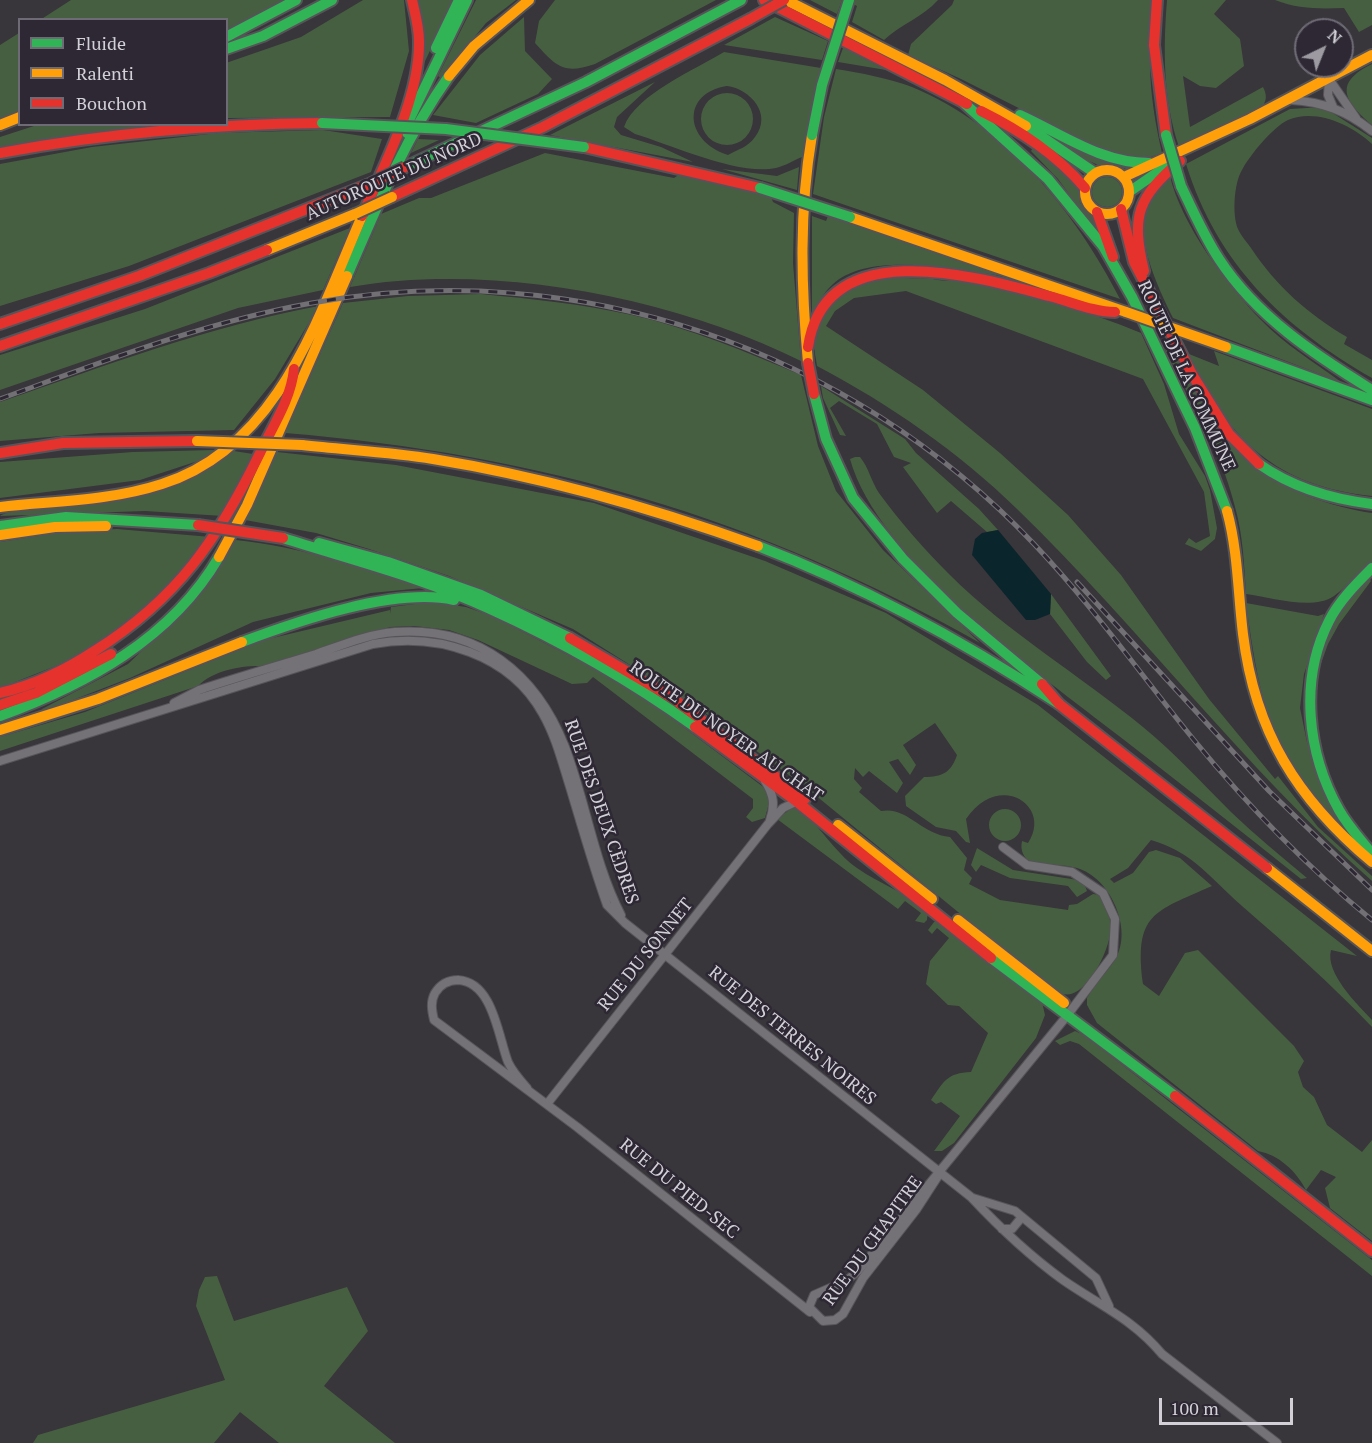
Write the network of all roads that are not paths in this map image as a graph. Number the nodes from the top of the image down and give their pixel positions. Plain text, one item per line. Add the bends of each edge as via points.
1 (296, 0) edge
2 (332, 0) edge
3 (412, 0) edge
4 (459, 0) edge
5 (467, 0) edge
6 (529, 0) edge
7 (741, 0) edge
8 (764, 0) edge
9 (785, 0) edge
10 (802, 0) edge
11 (849, 0) edge
12 (1157, 0) edge
13 (228, 36) edge
14 (228, 48) edge
15 (888, 49) junction
16 (1372, 55) edge
17 (1354, 65) edge
18 (1329, 78) junction
19 (1291, 100) junction
20 (963, 102) junction
21 (987, 102) junction
22 (1333, 107) junction
23 (406, 108) junction
24 (18, 118) edge
25 (1356, 118) junction
26 (0, 125) edge
27 (1372, 131) edge
28 (1218, 136) junction
29 (405, 142) junction
30 (0, 153) edge
31 (1182, 159) junction
32 (1161, 161) junction
33 (1095, 173) junction
34 (1124, 177) junction
35 (1085, 188) junction
36 (1129, 192) junction
37 (1121, 209) junction
38 (1097, 212) junction
39 (1118, 271) junction
40 (1149, 293) junction
41 (1126, 312) junction
42 (0, 324) edge
43 (0, 346) edge
44 (808, 363) junction
45 (294, 368) junction
46 (1372, 390) edge
47 (1372, 400) edge
48 (2, 454) edge
49 (1372, 504) edge
50 (0, 507) edge
51 (145, 520) junction
52 (0, 526) edge
53 (0, 535) edge
54 (283, 538) junction
55 (1372, 568) edge
56 (489, 608) junction
57 (153, 633) junction
58 (0, 693) edge
59 (1059, 704) junction
60 (0, 705) edge
61 (0, 716) edge
62 (0, 730) edge
63 (0, 761) edge
64 (762, 778) junction
65 (801, 800) junction
66 (768, 824) junction
67 (1003, 847) dead end
68 (1372, 854) edge
69 (1372, 862) edge
70 (625, 923) joint
71 (1372, 951) edge
72 (665, 955) junction
73 (1070, 1012) junction
74 (527, 1088) junction
75 (548, 1104) junction
76 (940, 1173) junction
77 (971, 1197) junction
78 (1022, 1217) junction
79 (1001, 1229) junction
80 (1372, 1251) edge
81 (1109, 1307) junction
82 (813, 1314) junction
83 (1277, 1443) edge

1 - 13 main road
2 - 14 main road via 263,36
3 - 23 main road via 419,52
4 - 23 main road
5 - 29 main road via 410,118
6 - 29 main road via 487,33 453,70
7 - 42 main road, AUTOROUTE DU NORD, bridge via 586,82 367,185 203,253
8 - 20 main road, ROUTE DE LA COMMUNE
9 - 15 main road
9 - 43 main road, AUTOROUTE DU NORD, bridge via 543,127 355,214 209,273
10 - 15 main road
11 - 44 main road, bridge via 822,85 806,171 802,234
12 - 46 main road, bridge via 1154,45 1166,135 1181,186 1216,253 1250,298 1305,347
15 - 21 main road
16 - 17 main road
18 - 19 main road
18 - 22 street via 1328,95
18 - 25 street
19 - 22 street
19 - 28 main road
20 - 35 main road, ROUTE DE LA COMMUNE via 1055,156
20 - 39 main road, ROUTE DE LA COMMUNE via 1043,173
21 - 32 main road via 1113,160 1136,164
21 - 33 main road
22 - 25 street
23 - 45 main road
24 - 26 main road
25 - 27 street
28 - 31 main road
28 - 32 main road
29 - 57 main road via 318,346 220,555 188,602
30 - 41 main road, bridge via 56,142 170,129 322,123 446,129 584,147 760,188
31 - 36 main road
31 - 40 main road via 1149,188 1135,222
32 - 34 main road
33 - 34 main road via 1113,170
33 - 35 main road
34 - 36 main road
35 - 38 main road via 1087,202
36 - 37 main road
37 - 38 main road via 1109,214
37 - 40 main road via 1131,255
38 - 39 main road
39 - 69 main road, ROUTE DE LA COMMUNE via 1215,473 1228,517 1243,635 1265,731 1296,787 1322,817
40 - 49 main road via 1207,399 1257,463 1302,486 1344,501
41 - 44 main road via 1106,312 1045,294 947,275 877,273 848,282 831,297 809,341
41 - 47 main road, bridge
44 - 59 main road, bridge via 826,439 853,498 903,560 957,613 1046,687
45 - 50 main road via 248,429 196,470 131,491
45 - 58 main road via 292,388 228,517 185,579 136,626 106,646 54,674
48 - 59 main road, bridge via 63,443 268,442 433,459 526,477 668,514 814,569 878,597 1022,677
51 - 52 main road via 66,517
51 - 53 main road via 55,526
51 - 54 main road, bridge
54 - 56 main road, ROUTE DU NOYER AU CHAT
54 - 65 main road, ROUTE DU NOYER AU CHAT via 332,544 452,584 574,640 674,699
55 - 68 main road via 1340,603 1327,625 1312,663 1309,691 1309,717 1322,772 1336,804
56 - 62 main road via 450,598 414,597 293,622 101,698
56 - 64 main road, ROUTE DU NOYER AU CHAT via 578,652 648,693
57 - 60 main road via 36,693
57 - 61 main road via 139,647 65,688
59 - 71 main road
63 - 70 street, RUE DES DEUX CÈDRES via 392,641 435,642 480,656 512,676 542,712 556,743 607,905
64 - 65 main road, ROUTE DU NOYER AU CHAT
64 - 66 street via 773,797
65 - 66 street, RUE DU SONNET via 783,808
65 - 73 main road, ROUTE DU NOYER AU CHAT via 984,952
66 - 72 street, RUE DU SONNET
67 - 73 street, RUE DU CHAPITRE via 1027,865 1072,872 1103,892 1115,919 1113,955
70 - 72 street, RUE DES TERRES NOIRES
72 - 75 street, RUE DU SONNET
72 - 76 street, RUE DES TERRES NOIRES
73 - 76 street, RUE DU CHAPITRE
73 - 80 main road, ROUTE DU NOYER AU CHAT
74 - 74 street via 509,1065 487,1000 479,988 468,981 454,980 441,985 431,1008 434,1020 514,1083
74 - 75 street, RUE DU PIED-SEC
75 - 82 street, RUE DU PIED-SEC
76 - 77 street, RUE DES TERRES NOIRES
76 - 82 street, RUE DU CHAPITRE via 858,1271 846,1281 814,1295 809,1307
76 - 82 street, RUE DU CHAPITRE via 863,1278 843,1314 823,1321
77 - 78 street via 1015,1211
77 - 79 street
78 - 79 street via 1012,1229
78 - 81 street via 1096,1278
79 - 81 street via 1063,1280
81 - 83 street via 1151,1340 1162,1354

